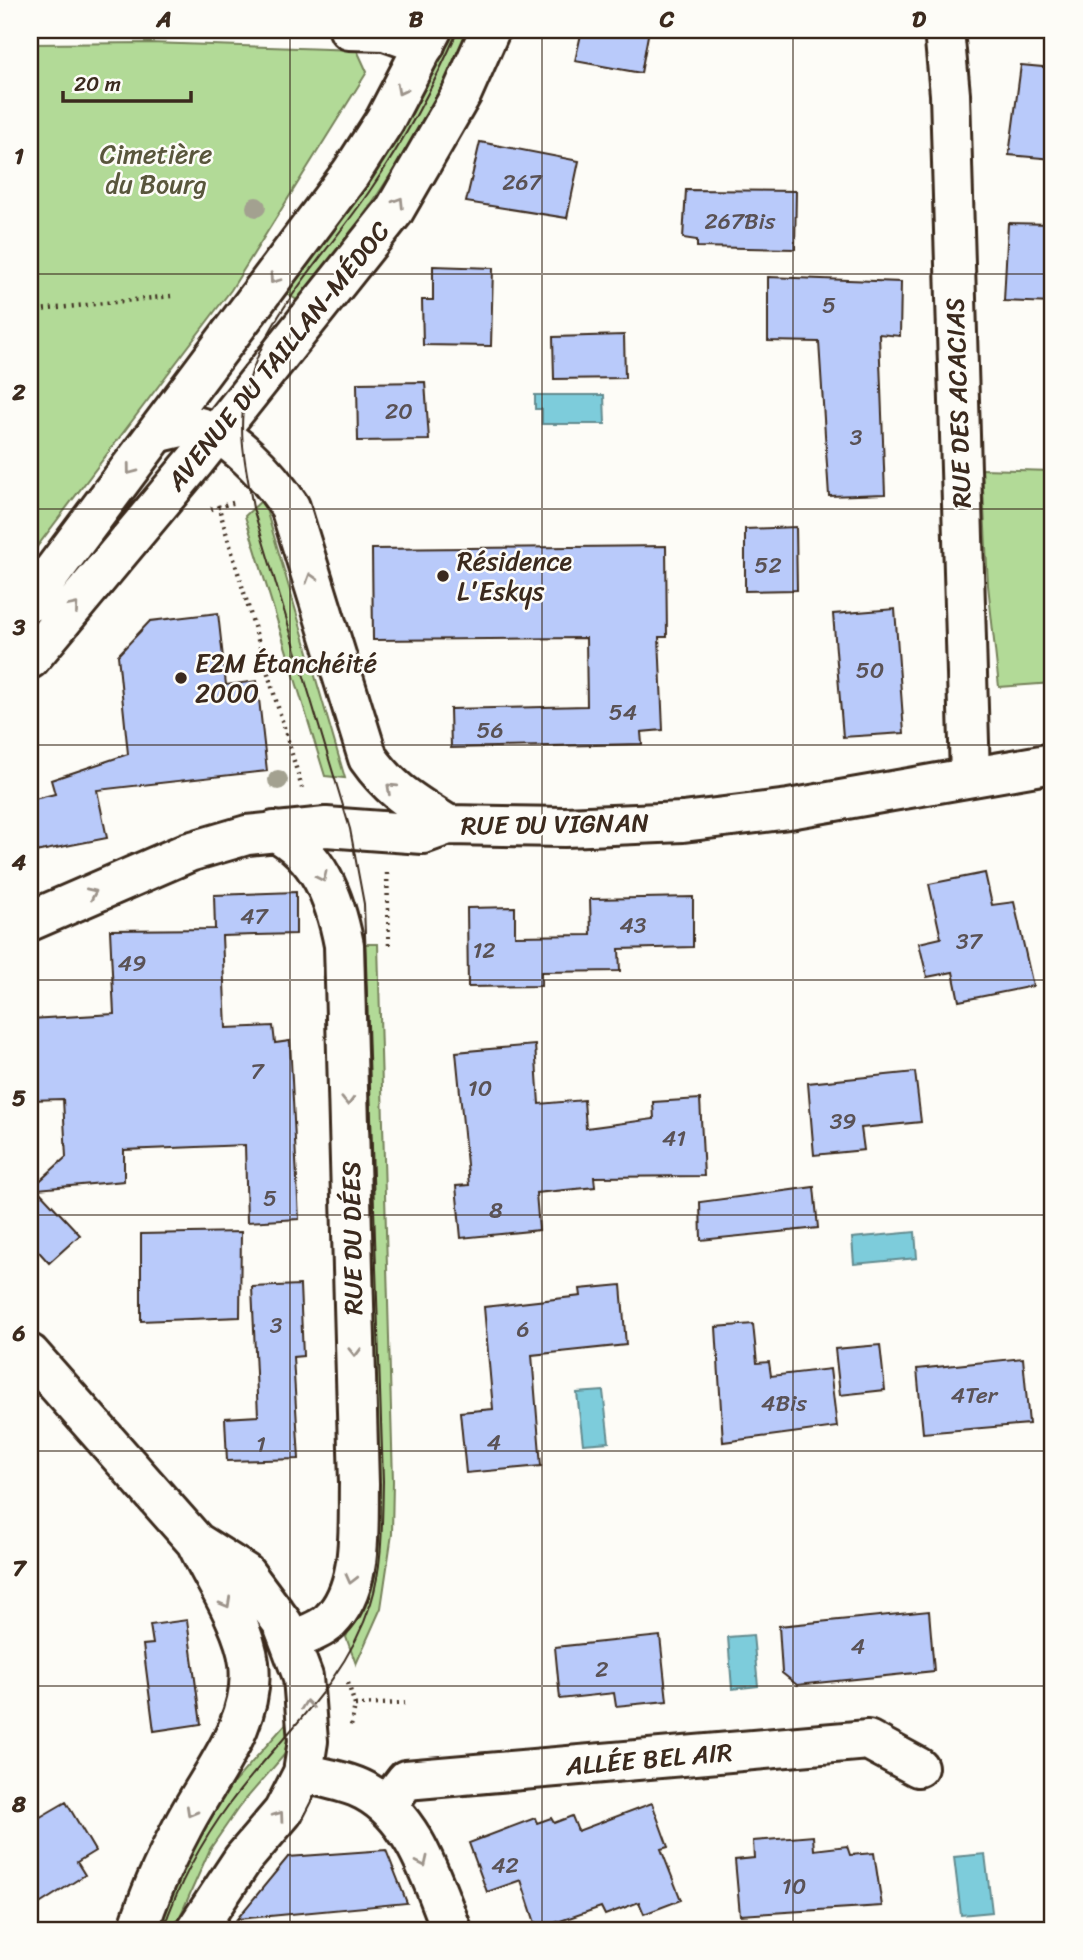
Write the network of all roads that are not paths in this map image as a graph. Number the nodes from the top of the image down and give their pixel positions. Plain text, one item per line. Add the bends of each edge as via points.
1 (349, 30) edge
2 (490, 30) edge
3 (944, 30) edge
4 (429, 37) edge
5 (160, 432) junction
6 (207, 446) junction
7 (30, 602) edge
8 (30, 659) edge
9 (1053, 763) edge
10 (970, 776) junction
11 (448, 825) junction
12 (274, 831) junction
13 (30, 921) edge
14 (30, 1354) edge
15 (196, 1542) junction
16 (291, 1642) junction
17 (918, 1767) dead end
18 (303, 1773) junction
19 (386, 1806) junction
20 (138, 1930) edge
21 (196, 1930) edge
22 (452, 1930) edge

1 - 4 street
6 -> 2 street, AVENUE DU TAILLAN-MÉDOC via 394,211 462,93
3 - 10 street, RUE DES ACACIAS via 950,94
4 -> 5 street, AVENUE DU TAILLAN-MÉDOC via 351,173
5 - 6 street via 191,426
5 -> 7 street, AVENUE DU TAILLAN-MÉDOC
8 -> 6 street, AVENUE DU TAILLAN-MÉDOC
11 -> 6 street via 404,799 368,758 289,507 266,475
9 - 10 street, RUE DU VIGNAN
10 - 11 street, RUE DU VIGNAN via 789,809 683,822
11 - 12 street, RUE DU VIGNAN via 423,834 313,828
13 -> 12 street, RUE DU VIGNAN via 189,852
12 -> 16 street, RUE DU DÉES via 295,841 320,871 344,945 359,1484 352,1580 343,1602 330,1622
14 - 15 street
15 - 16 street via 245,1573 271,1604
15 -> 20 street via 239,1627 249,1662 246,1708 181,1829
18 -> 16 street via 308,1712
17 - 19 street, ALLÉE BEL AIR via 868,1740 406,1780
18 - 19 street via 365,1791
21 -> 18 street via 243,1859 283,1812
19 -> 22 street via 410,1834

